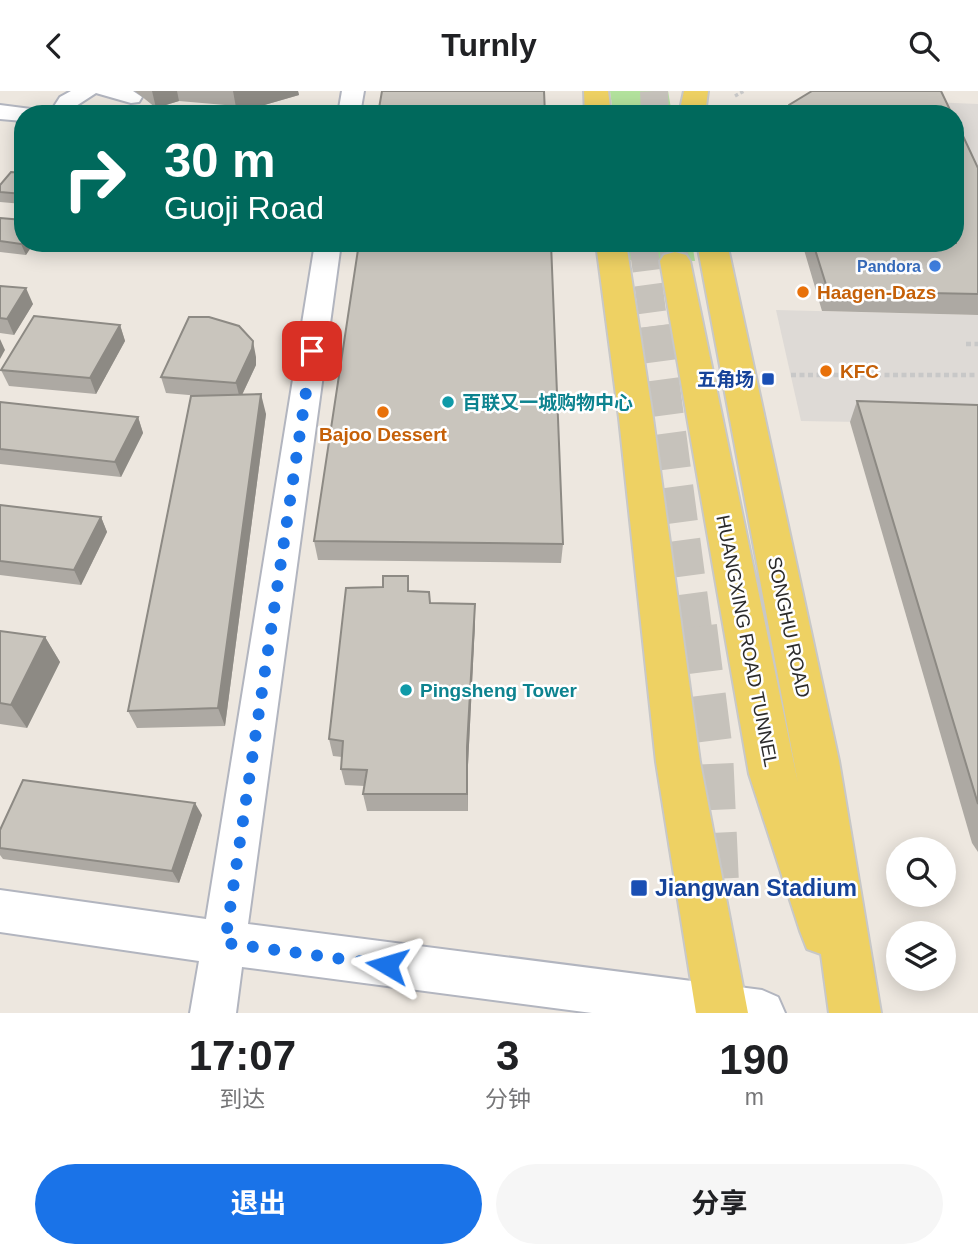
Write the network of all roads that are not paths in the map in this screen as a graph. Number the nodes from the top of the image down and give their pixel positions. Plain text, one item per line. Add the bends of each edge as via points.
1 (105, 91) edge
2 (80, 92) edge
3 (131, 97) dead end
4 (66, 105) edge
5 (327, 252) edge
6 (612, 252) edge
7 (714, 252) tunnel mouth
8 (675, 261) tunnel mouth
9 (0, 911) edge
10 (225, 943) junction
11 (735, 1012) edge
12 (213, 1013) edge
13 (854, 1013) edge

1 - 3 street
2 - 4 street
5 - 10 street
6 - 11 main road via 678,762
7 - 13 main road, SONGHU ROAD via 817,761
8 - 13 main road, HUANGXING ROAD TUNNEL via 772,774
9 - 10 street
10 - 11 street
10 - 12 street

